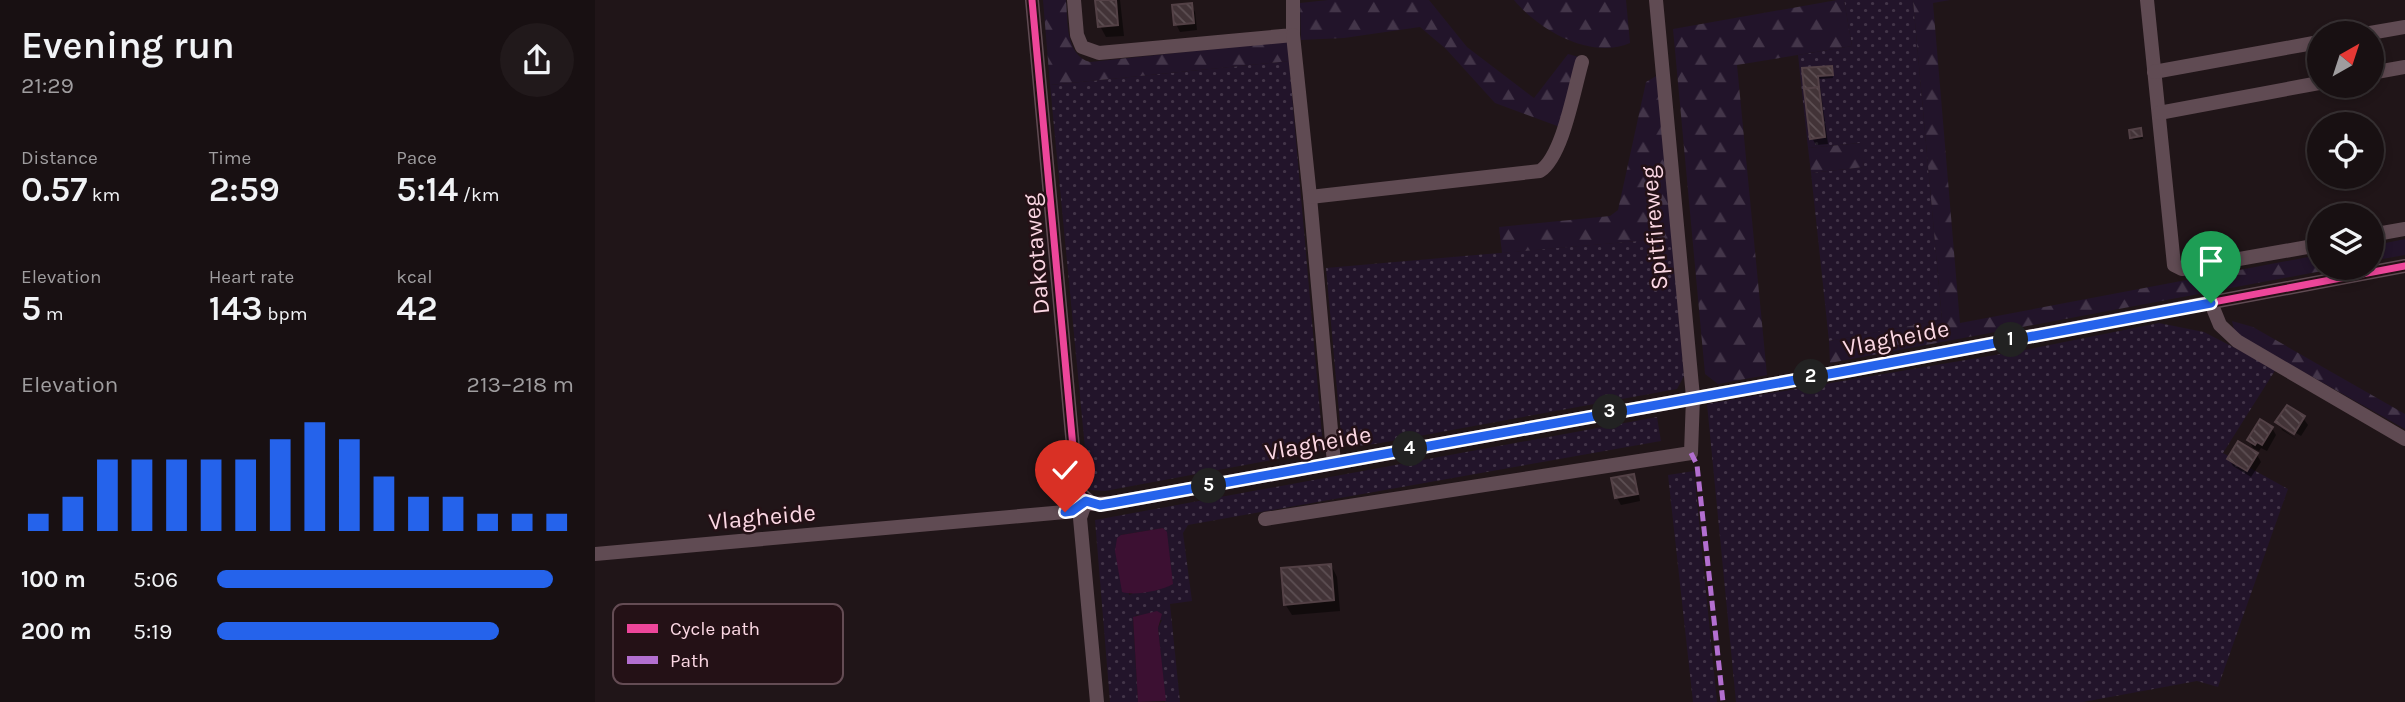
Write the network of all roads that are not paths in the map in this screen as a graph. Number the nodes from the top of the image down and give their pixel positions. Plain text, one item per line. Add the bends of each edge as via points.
1 (1032, 0) edge
2 (1074, 0) edge
3 (1293, 0) edge
4 (1656, 0) edge
5 (2147, 0) edge
6 (2405, 27) edge
7 (2384, 31) edge
8 (1293, 35) junction
9 (2307, 44) edge
10 (1582, 62) dead end
11 (2405, 67) edge
12 (2384, 71) edge
13 (2154, 72) junction
14 (2307, 85) edge
15 (2159, 113) junction
16 (1310, 197) junction
17 (2405, 229) edge
18 (2384, 233) edge
19 (2307, 247) edge
20 (2405, 266) edge
21 (2211, 303) junction
22 (1693, 397) junction
23 (2405, 439) edge
24 (1334, 463) junction
25 (1086, 501) junction
26 (1265, 519) dead end
27 (595, 554) edge
28 (1097, 702) edge

1 - 25 street, Dakotaweg via 1075,469 1078,489
2 - 8 street via 1081,47 1099,52
3 - 8 street
4 - 22 street, Spitfireweg
5 - 13 street
6 - 7 street
8 - 16 street
9 - 13 street
10 - 16 street via 1558,150 1541,171
11 - 12 street
13 - 15 street
14 - 15 street
15 - 19 street via 2174,265 2182,269
16 - 24 street
17 - 18 street
20 - 21 street, Vlagheide
21 - 22 street, Vlagheide
21 - 23 street via 2220,325 2237,341
22 - 24 street, Vlagheide
22 - 26 street, Spitfireweg via 1691,453
24 - 25 street, Vlagheide via 1100,505
25 - 27 street, Vlagheide via 1065,512
25 - 28 street, Dakotaweg via 1080,518

